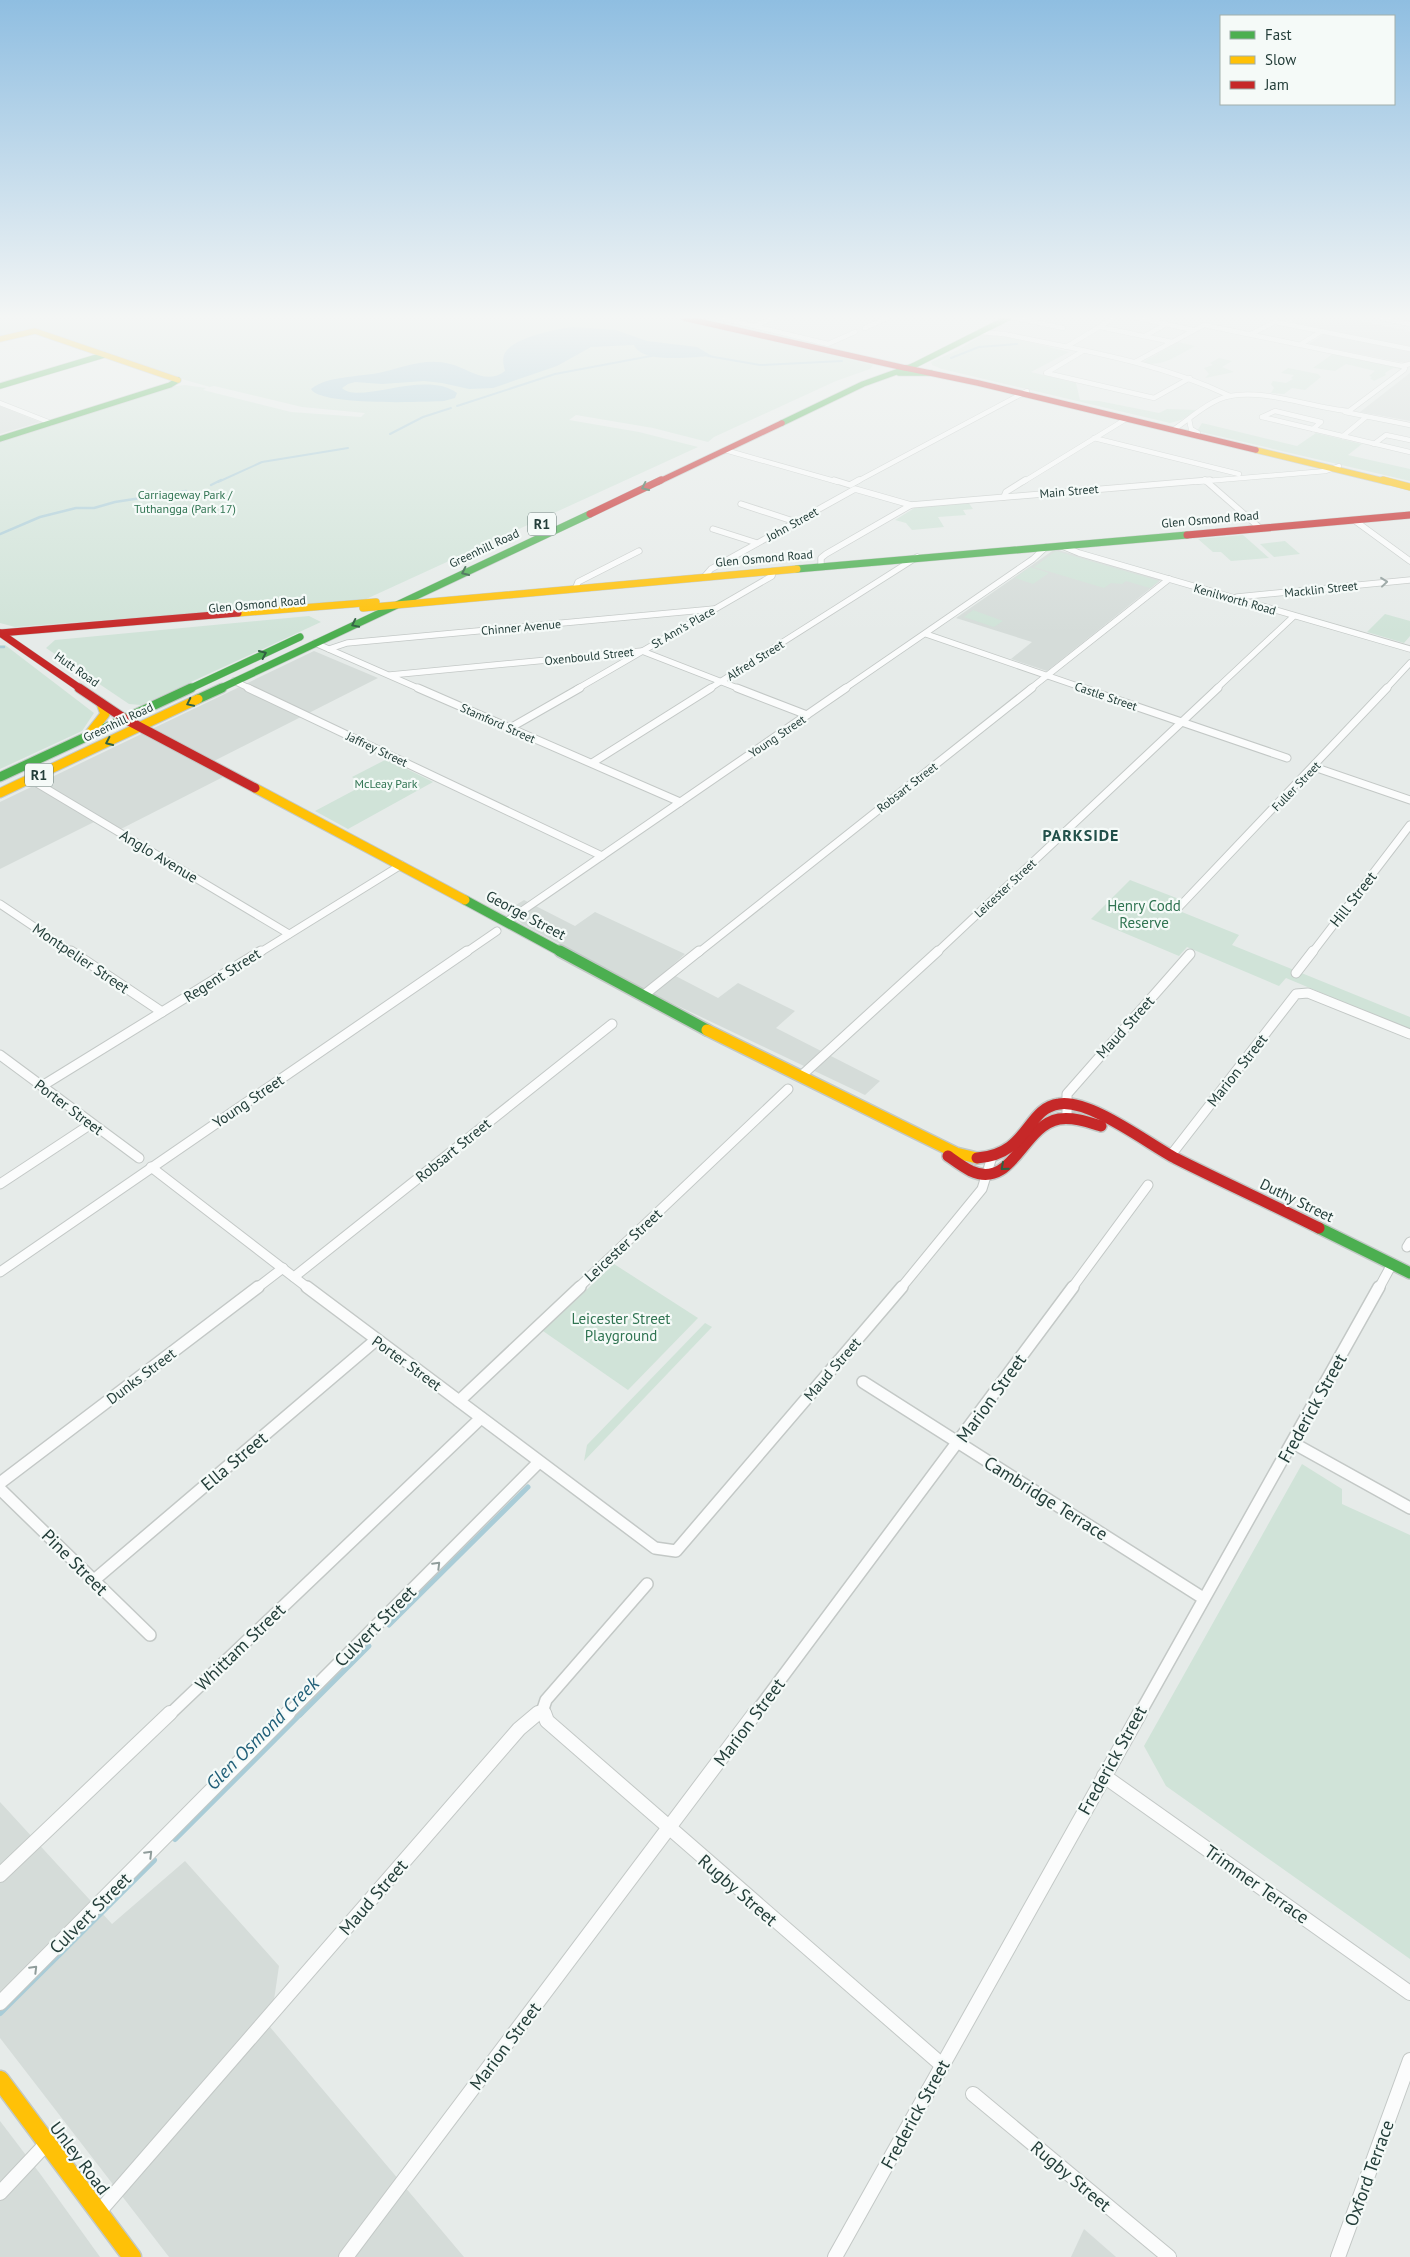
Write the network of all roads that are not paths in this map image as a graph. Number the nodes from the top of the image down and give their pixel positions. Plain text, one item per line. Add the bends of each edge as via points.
1 (50, 423) edge
2 (759, 423) edge
3 (780, 423) edge
4 (969, 423) edge
5 (1119, 423) edge
6 (1162, 423) edge
7 (1166, 423) edge
8 (1287, 423) edge
9 (1319, 423) edge
10 (1358, 423) edge
11 (1181, 425) junction
12 (1313, 429) junction
13 (1343, 436) junction
14 (1094, 438) junction
15 (0, 439) edge
16 (1410, 440) edge
17 (1374, 444) junction
18 (724, 450) junction
19 (1410, 452) edge
20 (1337, 467) junction
21 (1245, 477) junction
22 (1204, 480) junction
23 (1410, 483) edge
24 (855, 487) junction
25 (1410, 487) edge
26 (1004, 497) junction
27 (741, 504) dead end
28 (911, 505) junction
29 (1410, 515) edge
30 (1354, 520) junction
31 (796, 522) junction
32 (1260, 528) junction
33 (713, 529) dead end
34 (757, 543) junction
35 (1062, 546) junction
36 (1046, 547) junction
37 (1013, 550) junction
38 (638, 551) dead end
39 (917, 557) junction
40 (1034, 559) junction
41 (1410, 561) edge
42 (821, 566) junction
43 (773, 570) junction
44 (704, 577) junction
45 (1169, 579) junction
46 (1410, 580) edge
47 (576, 587) junction
48 (432, 588) junction
49 (516, 592) junction
50 (451, 596) junction
51 (1231, 598) junction
52 (408, 599) junction
53 (376, 602) junction
54 (395, 605) junction
55 (363, 608) junction
56 (714, 609) junction
57 (1294, 616) junction
58 (342, 618) dead end
59 (316, 630) dead end
60 (926, 634) junction
61 (2, 636) edge
62 (316, 643) junction
63 (329, 649) junction
64 (1410, 649) edge
65 (642, 651) junction
66 (1410, 662) edge
67 (219, 674) junction
68 (390, 675) junction
69 (1047, 676) junction
70 (234, 682) junction
71 (721, 682) junction
72 (102, 703) junction
73 (807, 715) junction
74 (125, 719) junction
75 (1182, 722) junction
76 (140, 727) junction
77 (510, 728) junction
78 (86, 737) junction
79 (58, 750) junction
80 (77, 756) junction
81 (1287, 758) dead end
82 (592, 764) junction
83 (1314, 767) junction
84 (0, 777) edge
85 (30, 779) junction
86 (0, 793) edge
87 (1410, 800) edge
88 (680, 802) junction
89 (1410, 825) edge
90 (602, 856) junction
91 (401, 865) junction
92 (0, 904) edge
93 (1179, 907) dead end
94 (506, 922) junction
95 (497, 931) dead end
96 (289, 934) junction
97 (1190, 954) dead end
98 (1296, 973) dead end
99 (644, 994) junction
100 (162, 1012) junction
101 (612, 1024) dead end
102 (1410, 1034) edge
103 (2, 1059) edge
104 (801, 1076) junction
105 (42, 1086) junction
106 (788, 1089) dead end
107 (1068, 1103) junction
108 (1067, 1117) junction
109 (91, 1124) junction
110 (900, 1126) junction
111 (1171, 1155) junction
112 (139, 1158) dead end
113 (991, 1160) junction
114 (151, 1167) junction
115 (987, 1176) junction
116 (0, 1184) edge
117 (1148, 1185) dead end
118 (1392, 1264) junction
119 (283, 1268) junction
120 (0, 1272) edge
121 (1410, 1273) edge
122 (294, 1277) junction
123 (376, 1340) junction
124 (863, 1382) dead end
125 (459, 1401) junction
126 (481, 1418) junction
127 (959, 1442) junction
128 (1293, 1442) junction
129 (539, 1462) junction
130 (0, 1484) edge
131 (0, 1489) edge
132 (1410, 1508) edge
133 (667, 1551) joint
134 (93, 1581) junction
135 (647, 1584) dead end
136 (1203, 1598) junction
137 (150, 1635) dead end
138 (543, 1709) junction
139 (1104, 1776) junction
140 (668, 1829) junction
141 (0, 1876) edge
142 (1410, 1993) edge
143 (0, 2003) edge
144 (1410, 2060) edge
145 (942, 2065) junction
146 (0, 2080) edge
147 (972, 2094) dead end
148 (47, 2143) junction
149 (0, 2193) edge
150 (99, 2212) junction
151 (132, 2257) edge
152 (346, 2257) edge
153 (834, 2257) edge
154 (1169, 2257) edge
155 (1338, 2257) edge

1 - 15 main road
2 - 53 main road, Greenhill Road / R1
3 - 18 main road, Greenhill Road / R1
4 - 24 street, John Street
5 - 14 street
6 - 11 main road
7 - 11 main road
8 - 12 street
9 - 12 street
10 - 13 street
11 - 20 main road
11 - 20 main road via 1198,433
12 - 13 street
13 - 17 street
14 - 21 street
14 - 26 street
16 - 17 street via 1386,435
17 - 19 street
18 - 24 street
18 -> 48 main road, Greenhill Road / R1
20 - 21 street, Main Street
20 - 23 main road
20 - 25 main road
21 - 22 street, Main Street
22 - 26 street, Main Street
22 - 32 street
24 - 28 street
24 - 31 street, John Street
26 - 28 street, Main Street
27 - 31 street
28 - 42 street, Main Street via 826,554 821,558
29 - 30 main road, Glen Osmond Road
30 - 32 main road, Glen Osmond Road
30 - 41 street
31 - 34 street, John Street
32 - 35 main road, Glen Osmond Road
33 - 34 street
34 - 44 street, John Street via 711,569
35 - 36 main road, Glen Osmond Road
35 - 45 street, Kenilworth Road
36 - 37 main road, Glen Osmond Road
36 - 40 street, Young Street
37 - 39 main road, Glen Osmond Road
37 - 40 street, Glen Osmond Road via 1027,553
38 - 47 street via 578,582
39 - 42 main road, Glen Osmond Road
39 - 71 street, Alfred Street
40 - 60 street, Young Street
42 - 43 main road, Glen Osmond Road
43 - 44 main road, Glen Osmond Road
43 - 56 street, St Ann's Place via 772,576
44 - 47 main road, Glen Osmond Road
45 - 51 street, Kenilworth Road
45 - 69 street, Robsart Street
51 -> 46 street, Macklin Street
47 - 49 main road, Glen Osmond Road
48 - 50 main road via 436,595
48 - 52 main road, Greenhill Road / R1
49 - 50 main road, Glen Osmond Road
49 - 54 main road, Glen Osmond Road
50 - 52 main road, Glen Osmond Road
51 - 57 street, Kenilworth Road
52 - 53 main road, Glen Osmond Road
52 - 54 main road, Greenhill Road / R1
53 - 55 main road, Greenhill Road / R1
53 - 61 main road, Glen Osmond Road
54 - 55 main road, Glen Osmond Road
54 -> 62 main road, Greenhill Road / R1
55 - 58 main road, Greenhill Road / R1
55 - 61 main road, Glen Osmond Road
56 - 63 street, Chinner Avenue via 347,643
56 - 65 street, St Ann's Place
57 - 64 street, Kenilworth Road
57 - 75 street, Leicester Street
67 -> 59 main road, Greenhill Road / R1
60 - 69 street, Castle Street
60 - 73 street, Young Street
61 - 72 main road, Hutt Road
62 - 63 street, Stamford Street
62 - 70 main road, Greenhill Road / R1
63 - 68 street, Stamford Street
65 - 68 street, Oxenbould Street
65 - 71 street, Oxenbould Street
65 - 77 street, St Ann's Place
66 - 83 street, Fuller Street
67 - 70 main road
67 - 74 main road, Greenhill Road / R1
68 - 77 street, Stamford Street
69 - 75 street, Castle Street
69 - 99 street, Robsart Street
70 -> 76 main road, Greenhill Road / R1
70 - 90 street, Jaffrey Street
71 - 73 street, Oxenbould Street
71 - 82 street, Alfred Street
72 - 74 main road, Hutt Road
72 - 78 main road via 105,714
73 - 88 street, Young Street
74 - 76 main road, Hutt Road
74 - 78 main road, Greenhill Road / R1
75 - 81 street, Castle Street
75 - 104 street, Leicester Street
76 -> 80 main road, Greenhill Road / R1
76 - 91 main road, George Street
77 - 82 street, Stamford Street
78 - 79 main road, Greenhill Road / R1
79 - 80 main road
79 - 84 main road, Greenhill Road / R1
80 - 85 main road, Greenhill Road / R1
82 - 88 street, Stamford Street
83 - 87 street
83 - 93 street, Fuller Street
85 - 86 main road, Greenhill Road / R1
85 - 96 street, Anglo Avenue
88 - 90 street, Young Street
89 - 98 street, Hill Street
90 - 94 street, Young Street
91 - 94 main road, George Street
91 - 96 street, Regent Street
92 - 100 street, Montpelier Street
94 - 99 main road, George Street
95 - 114 street, Young Street
96 - 100 street, Regent Street
97 - 107 street, Maud Street via 1080,1077 1068,1094
99 - 104 main road, George Street via 736,1045
100 - 105 street, Regent Street
101 - 122 street, Robsart Street
102 - 111 street, Marion Street via 1308,993 1296,994
103 - 105 street, Porter Street
104 - 110 main road, George Street
105 - 109 street, Porter Street
106 - 125 street, Leicester Street
107 - 108 street, Maud Street
107 - 111 main road, Duthy Street via 1102,1117
107 - 113 main road via 1044,1112 1010,1151
108 - 111 main road, Duthy Street via 1086,1120
108 -> 115 main road via 1044,1123 1004,1169
109 - 112 street, Porter Street
109 - 116 street
110 - 113 main road, George Street via 965,1157
110 - 115 main road, George Street via 968,1169
111 - 118 main road, Duthy Street
113 - 115 street, Maud Street
114 - 119 street, Porter Street
114 - 120 street, Young Street
115 - 133 street, Maud Street via 982,1190 842,1359 676,1551
117 - 127 street, Marion Street
118 - 121 main road, Duthy Street
118 - 128 street, Frederick Street
119 - 122 street, Porter Street
119 - 130 street, Dunks Street
122 - 123 street, Porter Street
123 - 125 street, Porter Street
123 - 134 street, Ella Street
124 - 127 street, Cambridge Terrace
125 - 126 street, Porter Street
126 - 129 street, Porter Street
126 - 141 street, Whittam Street
127 - 136 street, Cambridge Terrace
127 - 140 street, Marion Street
128 - 132 street
128 - 136 street, Frederick Street
129 - 133 street, Porter Street via 655,1548
143 -> 129 street, Culvert Street
131 - 134 street, Pine Street
134 - 137 street, Pine Street
135 - 138 street, Maud Street via 546,1700
136 - 139 street, Frederick Street
138 - 140 street, Rugby Street via 546,1721
138 - 150 street, Maud Street via 518,1729
139 - 142 street, Trimmer Terrace
139 - 145 street, Frederick Street
140 - 145 street, Rugby Street
140 - 152 street, Marion Street
144 - 155 street, Oxford Terrace
145 - 153 street, Frederick Street
146 - 148 main road, Unley Road
147 - 154 street, Rugby Street
148 - 149 street
148 - 150 main road, Unley Road
150 - 151 main road, Unley Road

